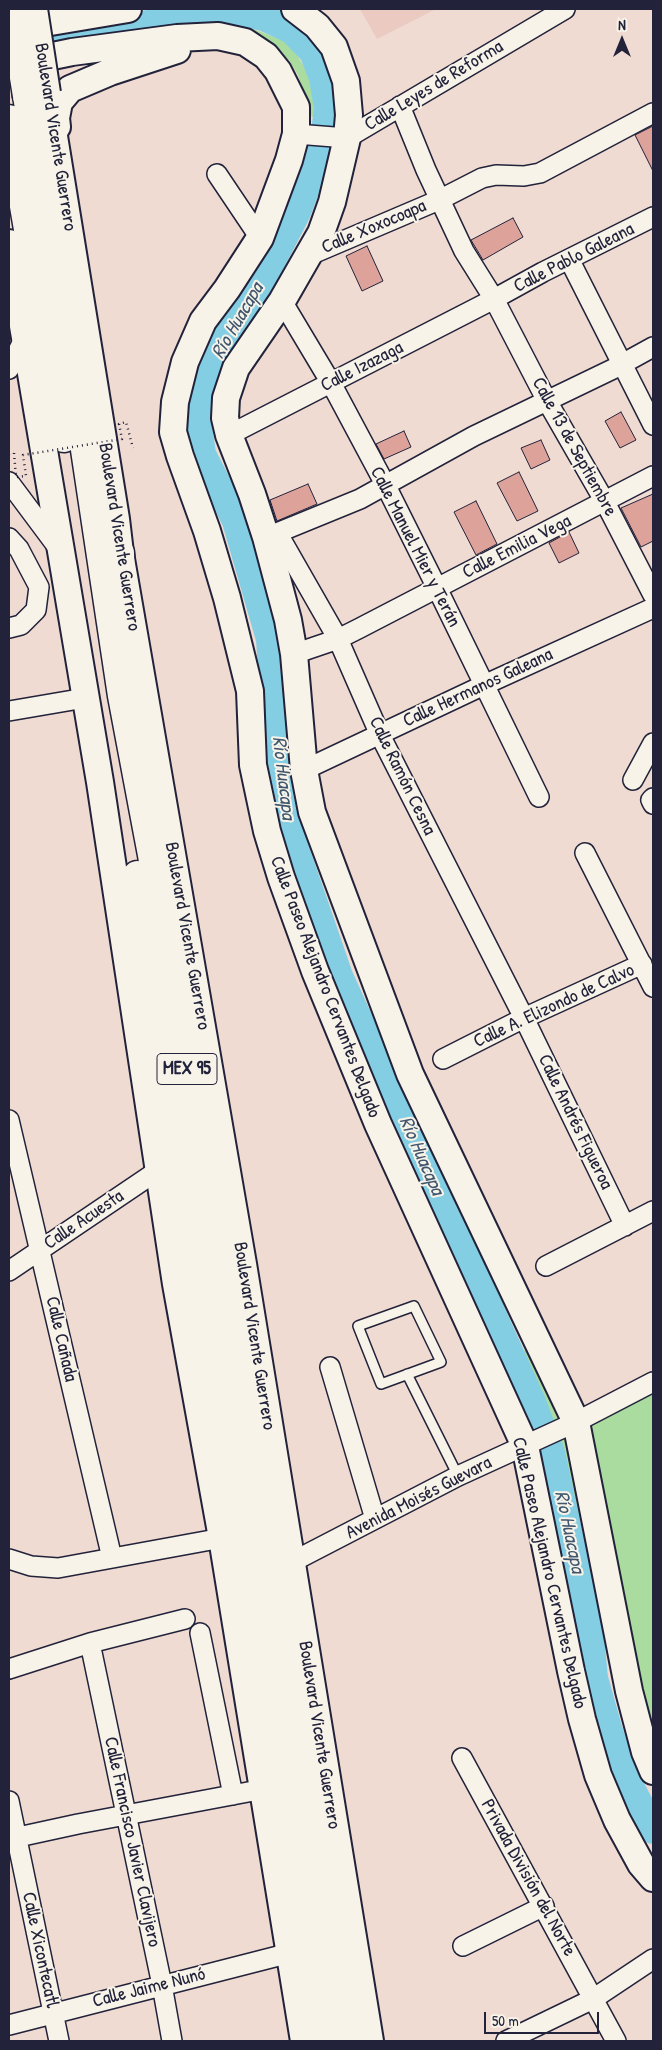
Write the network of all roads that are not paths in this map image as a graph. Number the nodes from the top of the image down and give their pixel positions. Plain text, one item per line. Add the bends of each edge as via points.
1 (13, 9) edge
2 (34, 9) edge
3 (128, 9) edge
4 (295, 9) edge
5 (565, 9) edge
6 (9, 30) edge
7 (206, 37) junction
8 (9, 66) edge
9 (37, 95) junction
10 (400, 106) junction
11 (653, 114) edge
12 (9, 119) edge
13 (296, 134) junction
14 (343, 138) junction
15 (60, 168) junction
16 (217, 174) dead end
17 (439, 200) junction
18 (651, 223) edge
19 (260, 238) junction
20 (9, 243) edge
21 (310, 254) junction
22 (568, 259) junction
23 (494, 299) junction
24 (282, 301) junction
25 (25, 338) junction
26 (653, 347) edge
27 (621, 364) junction
28 (9, 369) edge
29 (331, 383) junction
30 (547, 401) junction
31 (653, 425) edge
32 (229, 435) junction
33 (653, 476) edge
34 (9, 482) edge
35 (386, 486) junction
36 (605, 502) junction
37 (272, 536) junction
38 (9, 538) edge
39 (61, 552) junction
40 (120, 553) junction
41 (437, 588) junction
42 (653, 595) edge
43 (653, 608) edge
44 (9, 628) edge
45 (338, 639) junction
46 (294, 654) junction
47 (484, 684) junction
48 (122, 696) junction
49 (85, 698) junction
50 (9, 710) edge
51 (380, 735) junction
52 (653, 743) edge
53 (304, 770) junction
54 (633, 780) dead end
55 (539, 797) dead end
56 (653, 798) edge
57 (653, 804) edge
58 (585, 853) dead end
59 (642, 964) junction
60 (653, 987) edge
61 (524, 1018) junction
62 (443, 1059) dead end
63 (9, 1120) edge
64 (160, 1169) junction
65 (653, 1211) edge
66 (625, 1226) junction
67 (40, 1250) junction
68 (546, 1266) dead end
69 (9, 1271) edge
70 (176, 1284) junction
71 (205, 1343) junction
72 (330, 1367) dead end
73 (407, 1374) junction
74 (653, 1382) edge
75 (576, 1422) junction
76 (526, 1446) junction
77 (458, 1476) junction
78 (375, 1519) junction
79 (222, 1538) junction
80 (112, 1558) junction
81 (9, 1559) edge
82 (292, 1562) junction
83 (185, 1619) dead end
84 (200, 1634) dead end
85 (90, 1643) junction
86 (9, 1669) edge
87 (462, 1758) dead end
88 (653, 1771) edge
89 (264, 1789) junction
90 (233, 1795) junction
91 (9, 1801) edge
92 (125, 1815) junction
93 (13, 1838) edge
94 (653, 1878) edge
95 (544, 1906) junction
96 (463, 1946) dead end
97 (290, 1953) junction
98 (653, 1959) edge
99 (162, 1985) junction
100 (593, 1999) junction
101 (54, 2013) junction
102 (9, 2025) edge
103 (59, 2041) edge
104 (172, 2041) edge
105 (304, 2041) edge
106 (324, 2041) edge
107 (348, 2041) edge
108 (370, 2041) edge
109 (506, 2041) edge
110 (616, 2041) edge

1 - 9 highway, Boulevard Vicente Guerrero / MEX 95, bridge
2 - 9 main road, Boulevard Vicente Guerrero, bridge
3 - 6 main road
4 - 14 main road via 317,26 334,47 346,80 349,115
5 - 10 street, Calle Leyes de Reforma
7 - 8 main road, Calle Paseo Alejandro Cervantes Delgado via 72,52
7 - 13 main road, Calle Paseo Alejandro Cervantes Delgado via 218,36 245,42 266,56 278,71 296,107
7 - 15 main road via 70,89 59,102 56,118
9 - 15 main road, Boulevard Vicente Guerrero
9 - 48 highway, Boulevard Vicente Guerrero / MEX 95 via 67,330
10 - 14 street, Calle Leyes de Reforma
10 - 17 street
11 - 17 street, Calle Xoxocoapa via 540,173 482,178
12 - 71 highway, Boulevard Vicente Guerrero / MEX 95 via 121,774
13 - 14 street
13 - 19 main road, Calle Paseo Alejandro Cervantes Delgado via 290,160
14 - 21 main road via 332,202
15 - 40 main road, Boulevard Vicente Guerrero
16 - 19 street
17 - 21 street, Calle Xoxocoapa
17 - 23 street, Calle 13 de Septiembre via 464,251
18 - 22 street, Calle Pablo Galeana
19 - 76 main road, Calle Paseo Alejandro Cervantes Delgado via 203,321 185,362 175,402 174,432 207,531 250,691 254,765 267,831 286,893 378,1124
20 - 25 main road
21 - 24 main road
22 - 23 street, Calle Pablo Galeana
22 - 27 street
23 - 29 street, Calle Izazaga
23 - 30 street, Calle 13 de Septiembre
24 - 29 street, Calle Manuel Mier y Terán
24 - 32 main road via 236,368 226,398 225,418
25 - 28 street
25 - 39 main road
26 - 27 street
27 - 30 street
27 - 31 street
29 - 32 street, Calle Izazaga
29 - 35 street, Calle Manuel Mier y Terán
30 - 35 street via 474,436
30 - 36 street, Calle 13 de Septiembre
32 - 37 main road
33 - 36 street, Calle Emilia Vega
34 - 39 street
35 - 37 street
35 - 41 street, Calle Manuel Mier y Terán
36 - 41 street, Calle Emilia Vega
36 - 42 street, Calle 13 de Septiembre
37 - 45 street, Calle Ramón Cesna
37 - 46 main road
38 - 44 street via 19,549 39,587 36,610 21,625
39 - 49 main road
40 - 48 highway
40 - 82 main road, Boulevard Vicente Guerrero
41 - 45 street, Calle Emilia Vega
41 - 47 street, Calle Manuel Mier y Terán
43 - 47 street, Calle Hermanos Galeana
45 - 46 street, Calle Emilia Vega
45 - 51 street, Calle Ramón Cesna
46 - 53 main road
47 - 51 street, Calle Hermanos Galeana
47 - 55 street, Calle Manuel Mier y Terán
48 - 107 highway, Boulevard Vicente Guerrero / MEX 95 via 152,855
49 - 50 street
49 - 64 main road
51 - 53 street, Calle Hermanos Galeana
51 - 61 street, Calle Ramón Cesna
52 - 54 street
53 - 75 main road via 312,812 410,1074
56 - 57 street
58 - 59 street
59 - 60 street, Calle A. Elizondo de Calvo
59 - 61 street, Calle A. Elizondo de Calvo
61 - 62 street, Calle A. Elizondo de Calvo
61 - 66 street, Calle Andrés Figueroa
63 - 67 street, Calle Cañada
64 - 67 street, Calle Acuesta
64 - 70 main road
65 - 66 street
66 - 68 street
67 - 69 street, Calle Acuesta
67 - 80 street, Calle Cañada
70 - 71 highway
70 - 79 main road
71 - 106 highway, Boulevard Vicente Guerrero / MEX 95 via 285,1774
72 - 78 street
73 - 73 lane via 442,1362 414,1306 358,1326 380,1384
73 - 77 lane
74 - 75 street, Avenida Moisés Guevara
75 - 76 street, Avenida Moisés Guevara
75 - 88 main road via 629,1691
76 - 77 street, Avenida Moisés Guevara
76 - 94 main road, Calle Paseo Alejandro Cervantes Delgado via 569,1663 598,1775 617,1820
77 - 78 street, Avenida Moisés Guevara
78 - 82 street, Avenida Moisés Guevara
79 - 80 street
79 - 89 main road
80 - 81 street via 58,1568 31,1566
82 - 108 main road, Boulevard Vicente Guerrero
83 - 85 street
84 - 90 street
85 - 86 street
85 - 92 street, Calle Francisco Javier Clavijero
87 - 95 street, Privada División del Norte
89 - 90 street
89 - 97 main road
90 - 92 street
91 - 93 street, Calle Xicontecatl
92 - 93 street
92 - 99 street, Calle Francisco Javier Clavijero
93 - 101 street, Calle Xicontecatl
95 - 96 street
95 - 100 street, Privada División del Norte
97 - 99 street, Calle Jaime Nunó
97 - 105 main road
98 - 100 street
99 - 101 street, Calle Jaime Nunó
99 - 104 street, Calle Francisco Javier Clavijero
100 - 109 street
100 - 110 street, Privada División del Norte
101 - 102 street, Calle Jaime Nunó
101 - 103 street, Calle Xicontecatl

